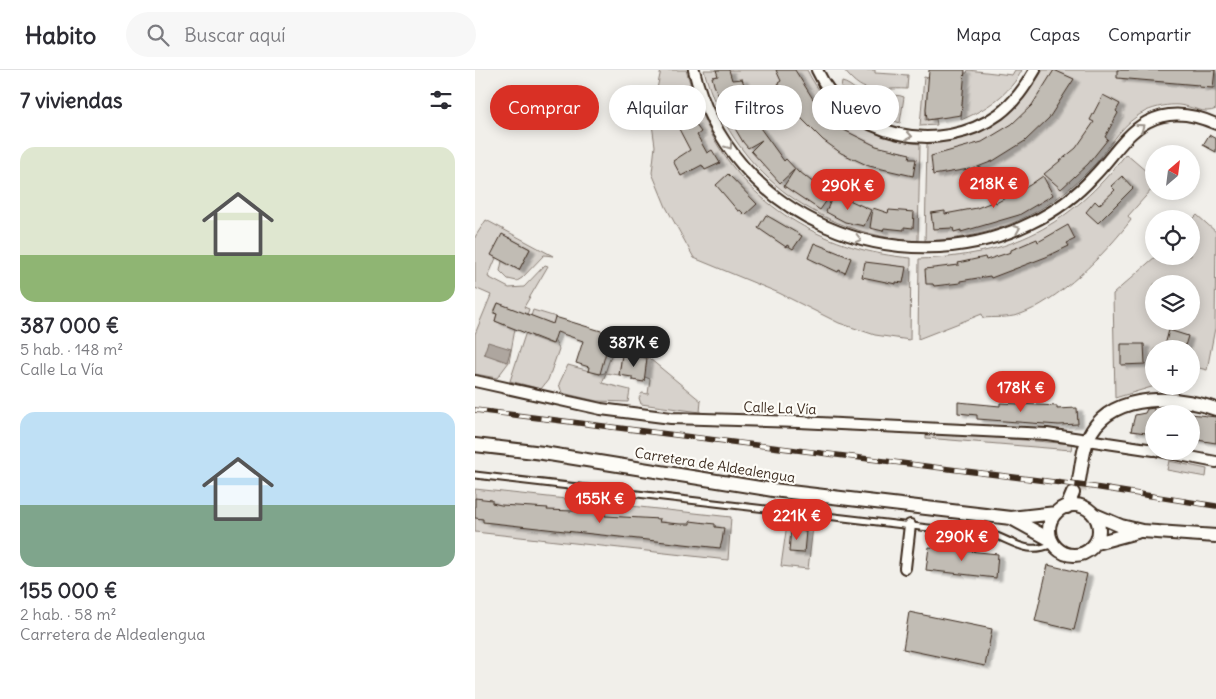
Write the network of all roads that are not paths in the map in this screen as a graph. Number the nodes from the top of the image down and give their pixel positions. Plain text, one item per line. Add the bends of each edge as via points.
1 (694, 70) edge
2 (817, 70) edge
3 (1035, 70) edge
4 (1216, 124) edge
5 (475, 381) edge
6 (1216, 409) edge
7 (1087, 440) junction
8 (475, 445) edge
9 (1145, 449) edge
10 (1200, 459) edge
11 (1216, 462) edge
12 (475, 475) edge
13 (1079, 480) tunnel mouth
14 (1062, 510) junction
15 (1088, 511) junction
16 (1011, 518) junction
17 (910, 526) junction
18 (1142, 531) junction
19 (1216, 536) edge
20 (1052, 542) junction
21 (1096, 542) junction
22 (905, 568) dead end

1 -> 4 street via 721,134 763,185 818,223 865,240 914,248 983,242 1031,223 1065,202 1094,177 1136,129 1159,117 1185,114
2 -> 3 street via 828,88 854,114 887,132 923,138 950,135 981,125 1013,101
5 - 7 street, Calle La Vía via 601,409 671,418 952,428
6 - 7 street via 1164,399 1130,405 1101,420
7 - 9 street, Calle La Vía
7 - 13 street
8 - 16 street, Carretera de Aldealengua via 773,490
10 - 11 street
12 - 17 lane
14 - 15 street
14 - 15 street via 1077,493
14 - 16 street
14 - 20 street via 1051,521
15 - 18 street via 1121,526
15 - 21 street via 1098,523
16 - 20 street
17 - 20 lane via 997,536 1026,549 1041,549
17 - 22 street
18 - 19 street
18 - 21 street
20 - 21 street via 1069,555 1089,550

